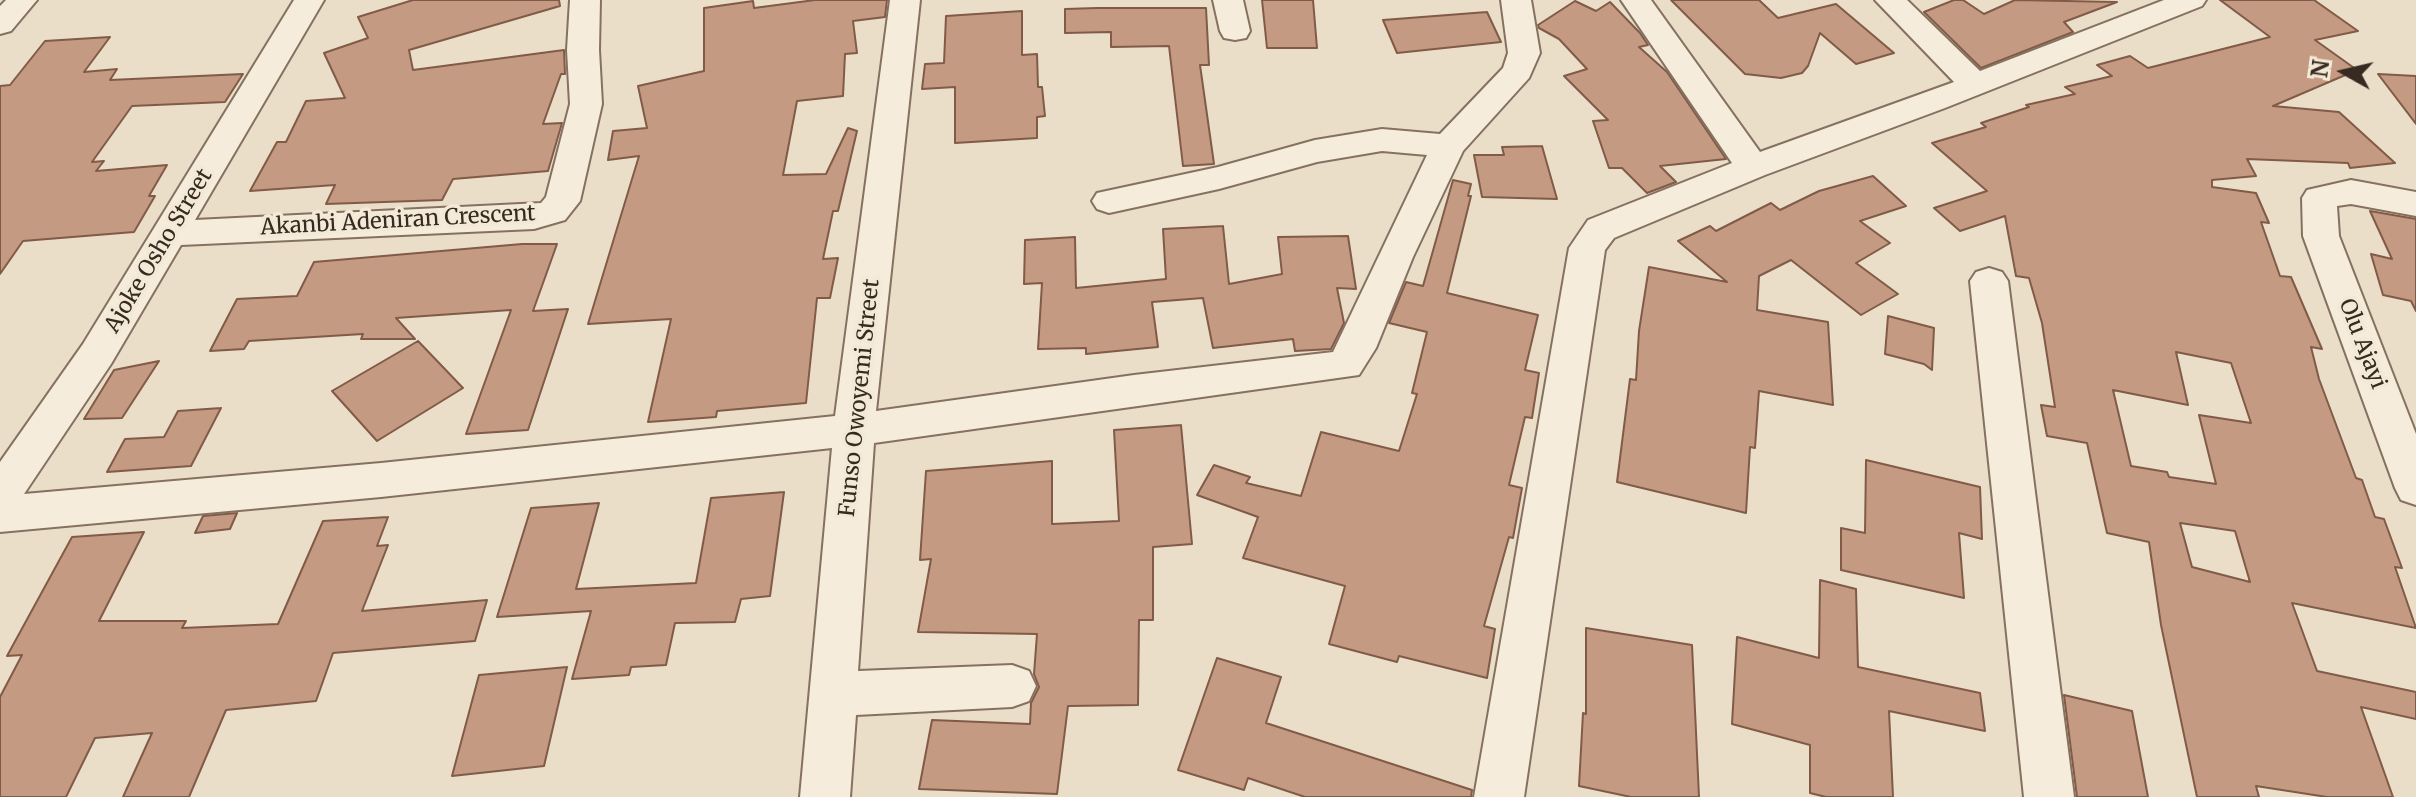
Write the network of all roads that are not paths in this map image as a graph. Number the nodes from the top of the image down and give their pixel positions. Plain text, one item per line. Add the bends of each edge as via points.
1 (22, 0) edge
2 (309, 0) edge
3 (585, 0) edge
4 (905, 0) edge
5 (1228, 0) edge
6 (1636, 0) edge
7 (1890, 0) edge
8 (1528, 2) edge
9 (2179, 2) edge
10 (0, 25) edge
11 (1235, 31) dead end
12 (1976, 85) junction
13 (1448, 146) junction
14 (1753, 167) junction
15 (1109, 201) dead end
16 (2416, 204) edge
17 (169, 233) junction
18 (1989, 281) dead end
19 (854, 430) junction
20 (2416, 488) edge
21 (0, 496) edge
22 (0, 514) edge
23 (1012, 686) dead end
24 (835, 694) junction
25 (825, 797) edge
26 (1499, 797) edge
27 (2049, 797) edge

1 - 10 street
2 - 17 street, Ajoke Osho Street
3 - 17 street, Akanbi Adeniran Crescent via 586,104 563,201 553,212
4 - 19 street, Funso Owoyemi Street
5 - 11 street
6 - 14 street
7 - 12 street
8 - 13 street via 1518,71
9 - 12 street
12 - 14 street
13 - 15 street via 1382,140
13 - 19 street via 1345,365
14 - 26 street via 1601,229 1587,248
16 - 20 street, Olu Ajayi via 2351,192 2319,198 2321,236
17 - 21 street, Ajoke Osho Street via 97,354
18 - 27 street
19 - 22 street
19 - 24 street, Funso Owoyemi Street
23 - 24 street
24 - 25 street, Funso Owoyemi Street

